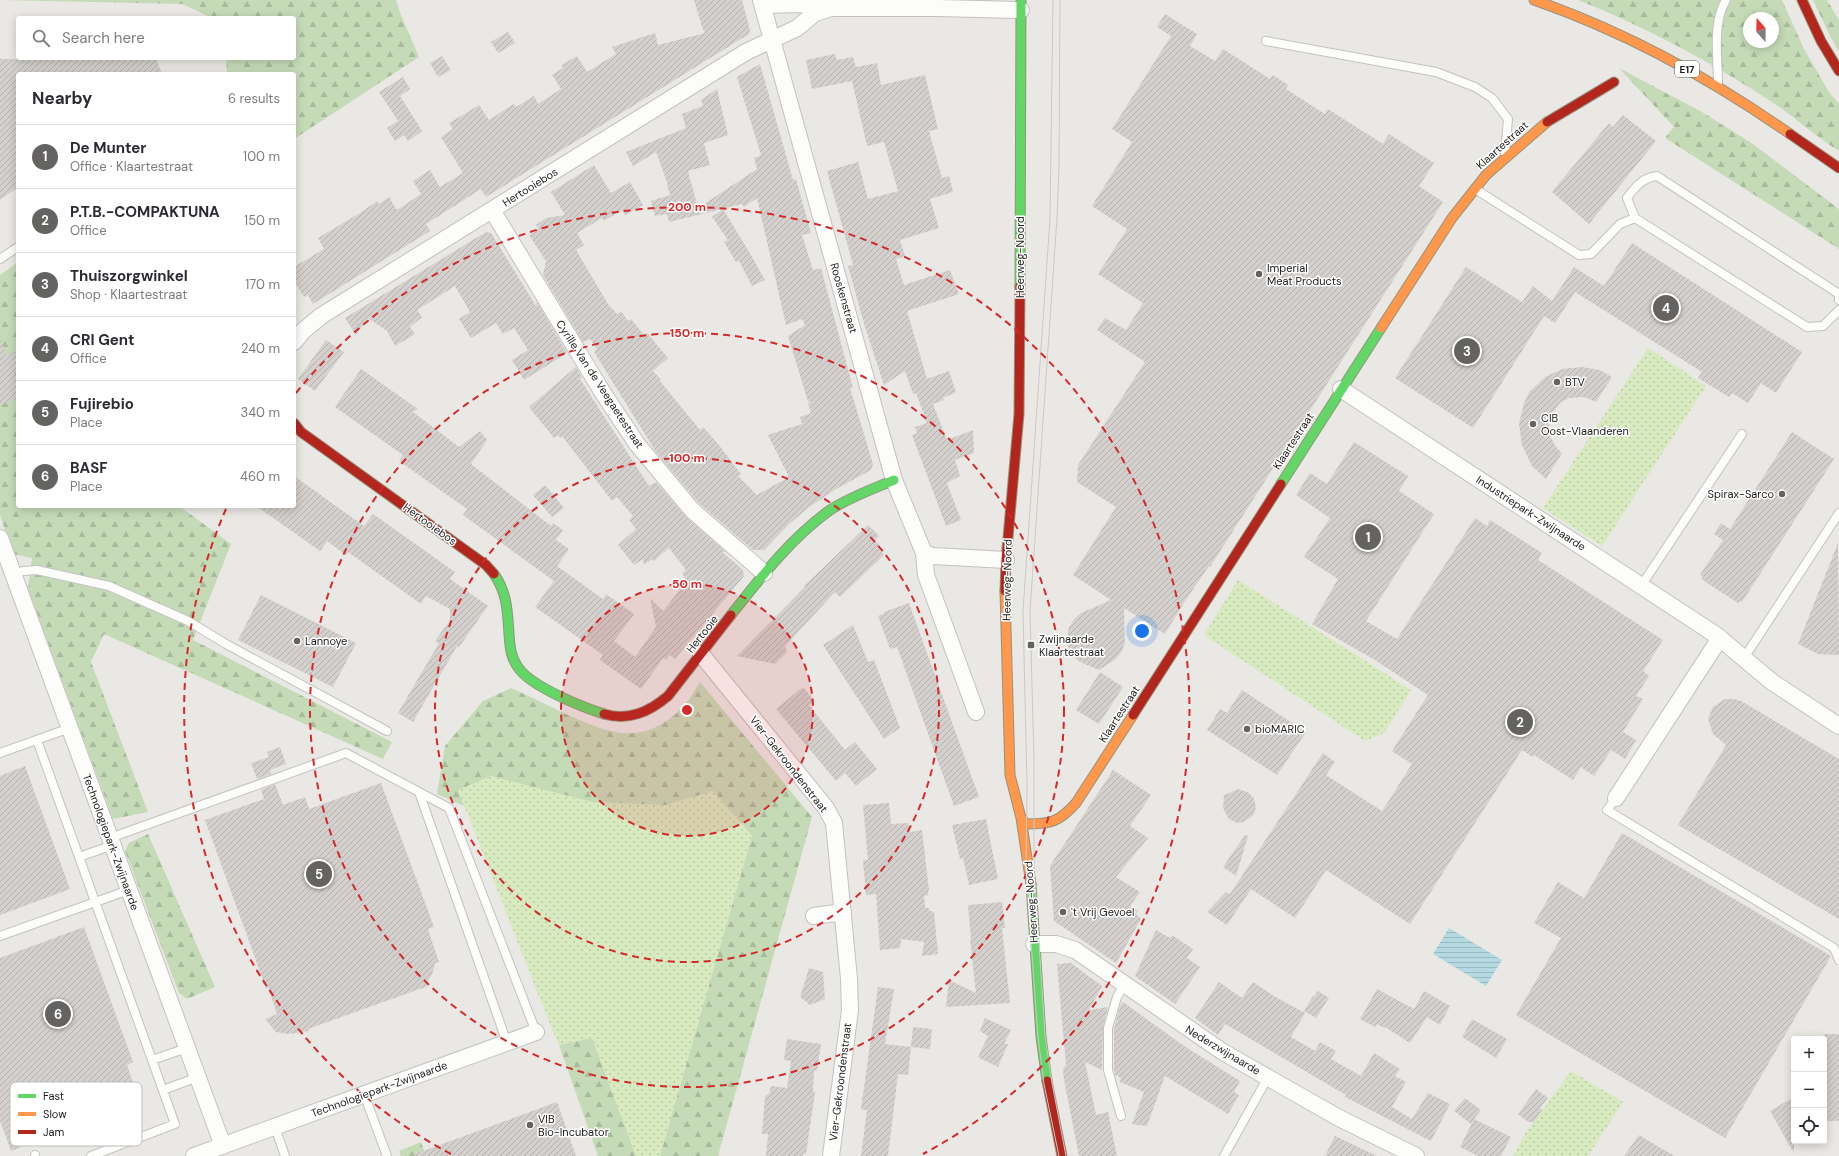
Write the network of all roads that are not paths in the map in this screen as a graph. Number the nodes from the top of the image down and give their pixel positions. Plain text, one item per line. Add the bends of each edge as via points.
1 (1534, 0) edge
2 (1726, 0) edge
3 (1802, 0) edge
4 (762, 3) edge
5 (1021, 5) edge
6 (831, 8) junction
7 (772, 41) junction
8 (1266, 42) dead end
9 (1839, 71) edge
10 (1614, 82) dead end
11 (1718, 86) junction
12 (1505, 158) junction
13 (1827, 160) junction
14 (1839, 168) edge
15 (1839, 174) edge
16 (1474, 189) junction
17 (492, 210) junction
18 (1635, 218) junction
19 (16, 248) edge
20 (0, 259) edge
21 (1839, 300) edge
22 (1839, 310) edge
23 (296, 339) edge
24 (1341, 389) junction
25 (296, 426) edge
26 (1742, 434) dead end
27 (894, 480) junction
28 (1839, 513) edge
29 (0, 538) edge
30 (924, 553) junction
31 (1006, 560) junction
32 (764, 573) junction
33 (13, 574) junction
34 (1642, 586) junction
35 (1720, 638) junction
36 (701, 654) junction
37 (1744, 658) junction
38 (513, 659) joint
39 (976, 712) dead end
40 (1839, 726) edge
41 (70, 728) junction
42 (387, 731) dead end
43 (37, 740) junction
44 (0, 753) edge
45 (419, 792) junction
46 (1616, 798) joint
47 (1021, 818) junction
48 (111, 842) junction
49 (79, 857) junction
50 (129, 890) junction
51 (96, 902) junction
52 (843, 912) junction
53 (814, 916) dead end
54 (0, 936) edge
55 (1034, 944) junction
56 (1839, 960) edge
57 (1124, 984) junction
58 (536, 1032) joint
59 (507, 1043) junction
60 (187, 1048) junction
61 (152, 1060) junction
62 (198, 1077) junction
63 (1268, 1077) junction
64 (163, 1090) junction
65 (364, 1094) junction
66 (1121, 1116) dead end
67 (275, 1127) junction
68 (142, 1137) edge
69 (117, 1146) edge
70 (223, 1146) junction
71 (91, 1156) edge
72 (194, 1156) edge
73 (285, 1156) edge
74 (387, 1156) edge
75 (831, 1156) edge
76 (1062, 1156) edge
77 (1224, 1156) edge
78 (1416, 1156) edge

1 - 11 main road, E17 via 1604,27
2 - 11 lane via 1722,6 1718,29
3 - 9 main road via 1820,40
4 - 6 street, Rooskenstraat via 814,4
4 - 7 street, Rooskenstraat
5 - 6 street, Rooskenstraat
5 - 31 main road, Heerweg-Noord via 1019,400
6 - 7 street, Rooskenstraat via 815,14 797,28
7 - 17 street, Hertooiebos via 746,52
7 - 27 street, Rooskenstraat
8 - 12 lane via 1436,72 1475,87 1492,98 1508,119
10 - 12 main road, Klaartestraat via 1543,124
11 - 13 main road, E17
12 - 16 main road, Klaartestraat
13 - 14 main road, E17
13 - 15 main road
16 - 18 lane via 1579,255 1591,254 1620,224
16 - 24 main road, Klaartestraat via 1452,218
17 - 23 street, Hertooiebos via 321,316 303,330
17 - 32 street, Cyrille Van de Veegaetestraat via 603,393 637,444 692,510
18 - 21 lane via 1628,198 1647,178 1657,176 1839,294
18 - 22 lane via 1807,327 1823,326
19 - 20 lane
24 - 34 street, Industriepark-Zwijnaarde
24 - 47 main road, Klaartestraat via 1076,803 1063,818 1054,822 1026,824
25 - 38 main road, Hertooiebos via 301,432 486,564 499,579 507,599 509,646
26 - 34 lane
27 - 30 street, Rooskenstraat
27 - 32 main road, Hertooie via 831,510 807,529
28 - 37 lane
29 - 33 street, Technologiepark-Zwijnaarde
30 - 31 street via 933,556
30 - 39 street, Rooskenstraat via 926,575
31 - 47 main road, Heerweg-Noord via 1010,775
32 - 36 main road, Hertooie
33 - 41 street, Technologiepark-Zwijnaarde
33 - 42 lane via 23,570 37,570 109,586 188,620 226,644
34 - 35 street, Industriepark-Zwijnaarde
35 - 37 street, Industriepark-Zwijnaarde
35 - 46 street
36 - 38 main road, Hertooie via 668,696 655,707 640,715 620,718 598,713 530,679
36 - 52 street, Vier-Gekroondenstraat via 826,808 834,823 837,839
37 - 40 street, Industriepark-Zwijnaarde via 1772,682
41 - 43 lane
41 - 48 street, Technologiepark-Zwijnaarde
43 - 44 lane
43 - 49 lane
45 - 48 lane via 346,753 174,816
45 - 58 lane via 449,808
45 - 59 lane
46 - 56 lane via 1607,810 1834,948
47 - 55 main road, Heerweg-Noord via 1030,870
48 - 49 lane
48 - 50 street, Technologiepark-Zwijnaarde
49 - 51 lane
50 - 51 lane
50 - 60 street, Technologiepark-Zwijnaarde
51 - 54 lane
51 - 61 lane
52 - 53 street
52 - 75 street, Vier-Gekroondenstraat via 850,1010
55 - 57 street, Nederzwijnaarde via 1056,944 1075,950
55 - 76 main road, Heerweg-Noord via 1048,1084
57 - 63 street, Nederzwijnaarde via 1216,1047
57 - 66 lane via 1117,997 1108,1028 1108,1070
58 - 59 street, Technologiepark-Zwijnaarde
59 - 65 street, Technologiepark-Zwijnaarde
60 - 61 lane
60 - 62 street, Technologiepark-Zwijnaarde
61 - 64 lane
62 - 64 lane
62 - 70 street, Technologiepark-Zwijnaarde
63 - 77 lane
63 - 78 street, Nederzwijnaarde via 1339,1118
64 - 68 lane via 175,1124
65 - 67 street, Technologiepark-Zwijnaarde
65 - 74 lane
67 - 70 street, Technologiepark-Zwijnaarde
67 - 73 lane
69 - 71 lane
70 - 72 street, Technologiepark-Zwijnaarde

